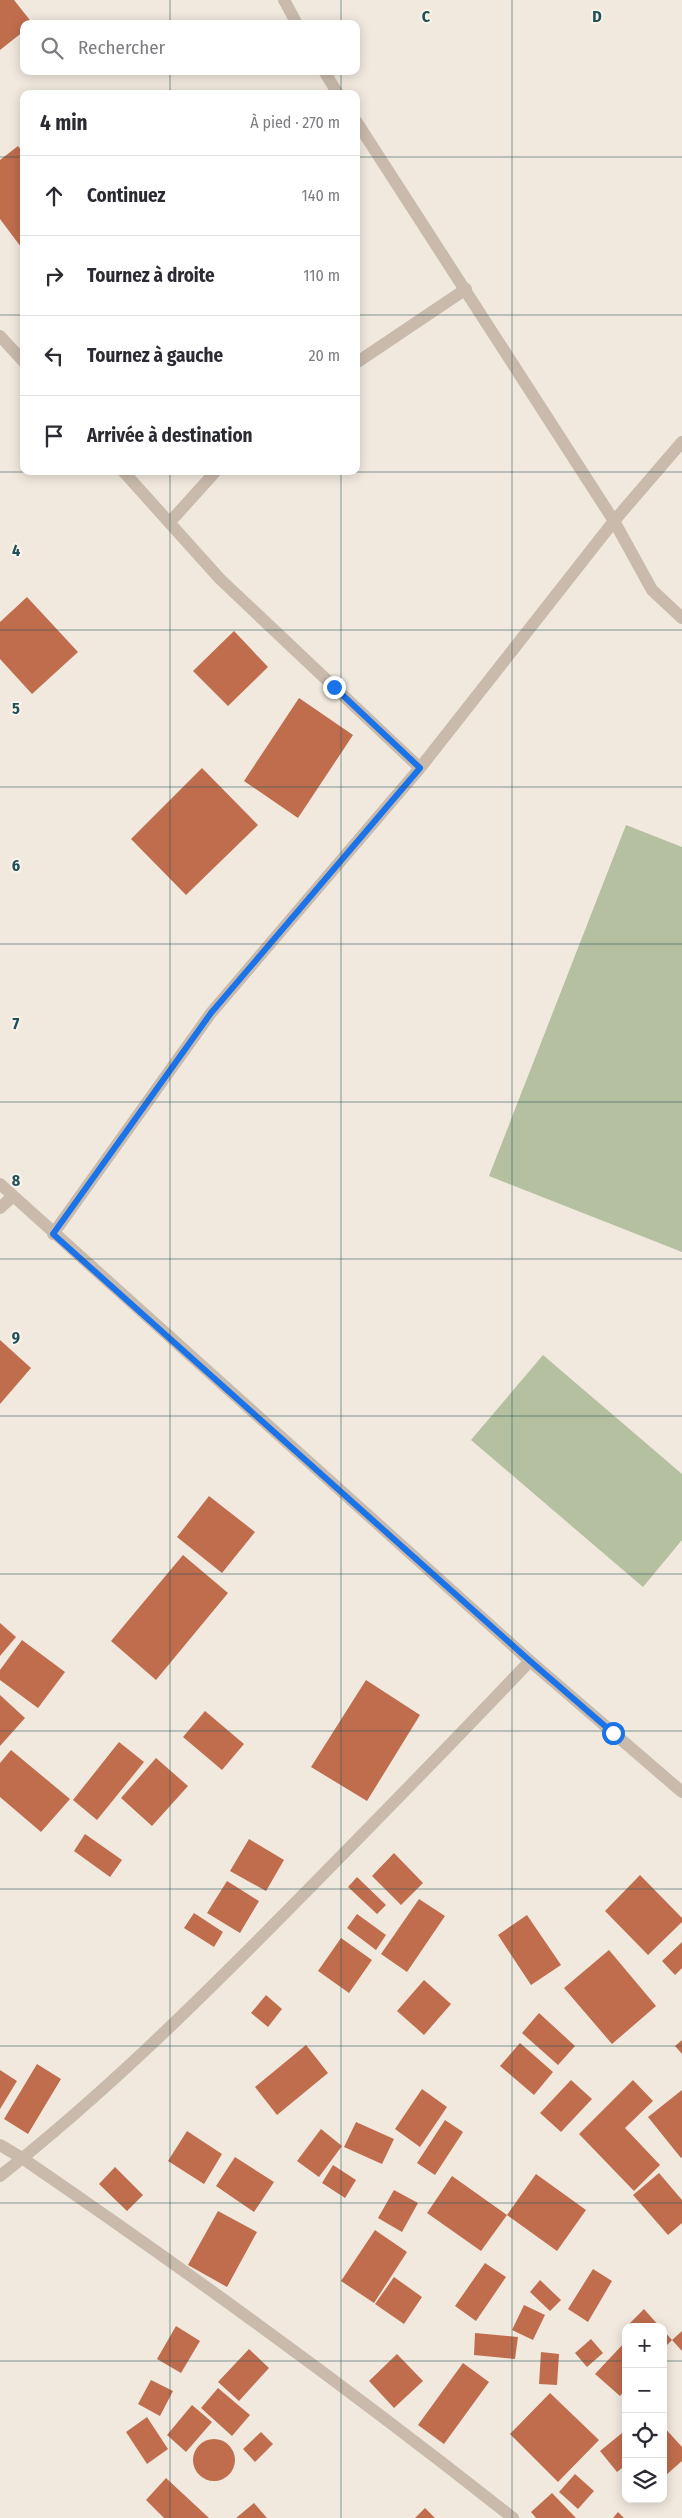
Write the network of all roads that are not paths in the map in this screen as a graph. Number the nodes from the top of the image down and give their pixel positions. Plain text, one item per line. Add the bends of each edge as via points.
1 (284, 0) edge
2 (295, 20) edge
3 (326, 75) edge
4 (336, 90) edge
5 (360, 127) edge
6 (466, 289) junction
7 (0, 336) edge
8 (20, 358) edge
9 (360, 360) edge
10 (682, 442) edge
11 (128, 475) edge
12 (212, 475) edge
13 (614, 521) junction
14 (170, 522) junction
15 (682, 618) edge
16 (420, 768) junction
17 (0, 1184) edge
18 (13, 1196) junction
19 (0, 1208) edge
20 (53, 1234) junction
21 (530, 1661) junction
22 (682, 1792) edge
23 (0, 2145) edge
24 (22, 2158) junction
25 (0, 2176) edge
26 (513, 2518) edge

1 - 2 street
3 - 4 street
5 - 6 street
6 - 9 street
6 - 13 street
7 - 8 street
10 - 13 street
11 - 14 street
12 - 14 street
13 - 15 street via 652,590
13 - 16 street
14 - 16 street via 220,578
16 - 20 street via 211,1013
17 - 18 street
18 - 19 street
18 - 20 street
20 - 21 street
21 - 22 street
21 - 24 street via 395,1802 155,2042 87,2105
23 - 24 street
24 - 25 street
24 - 26 street via 280,2339

